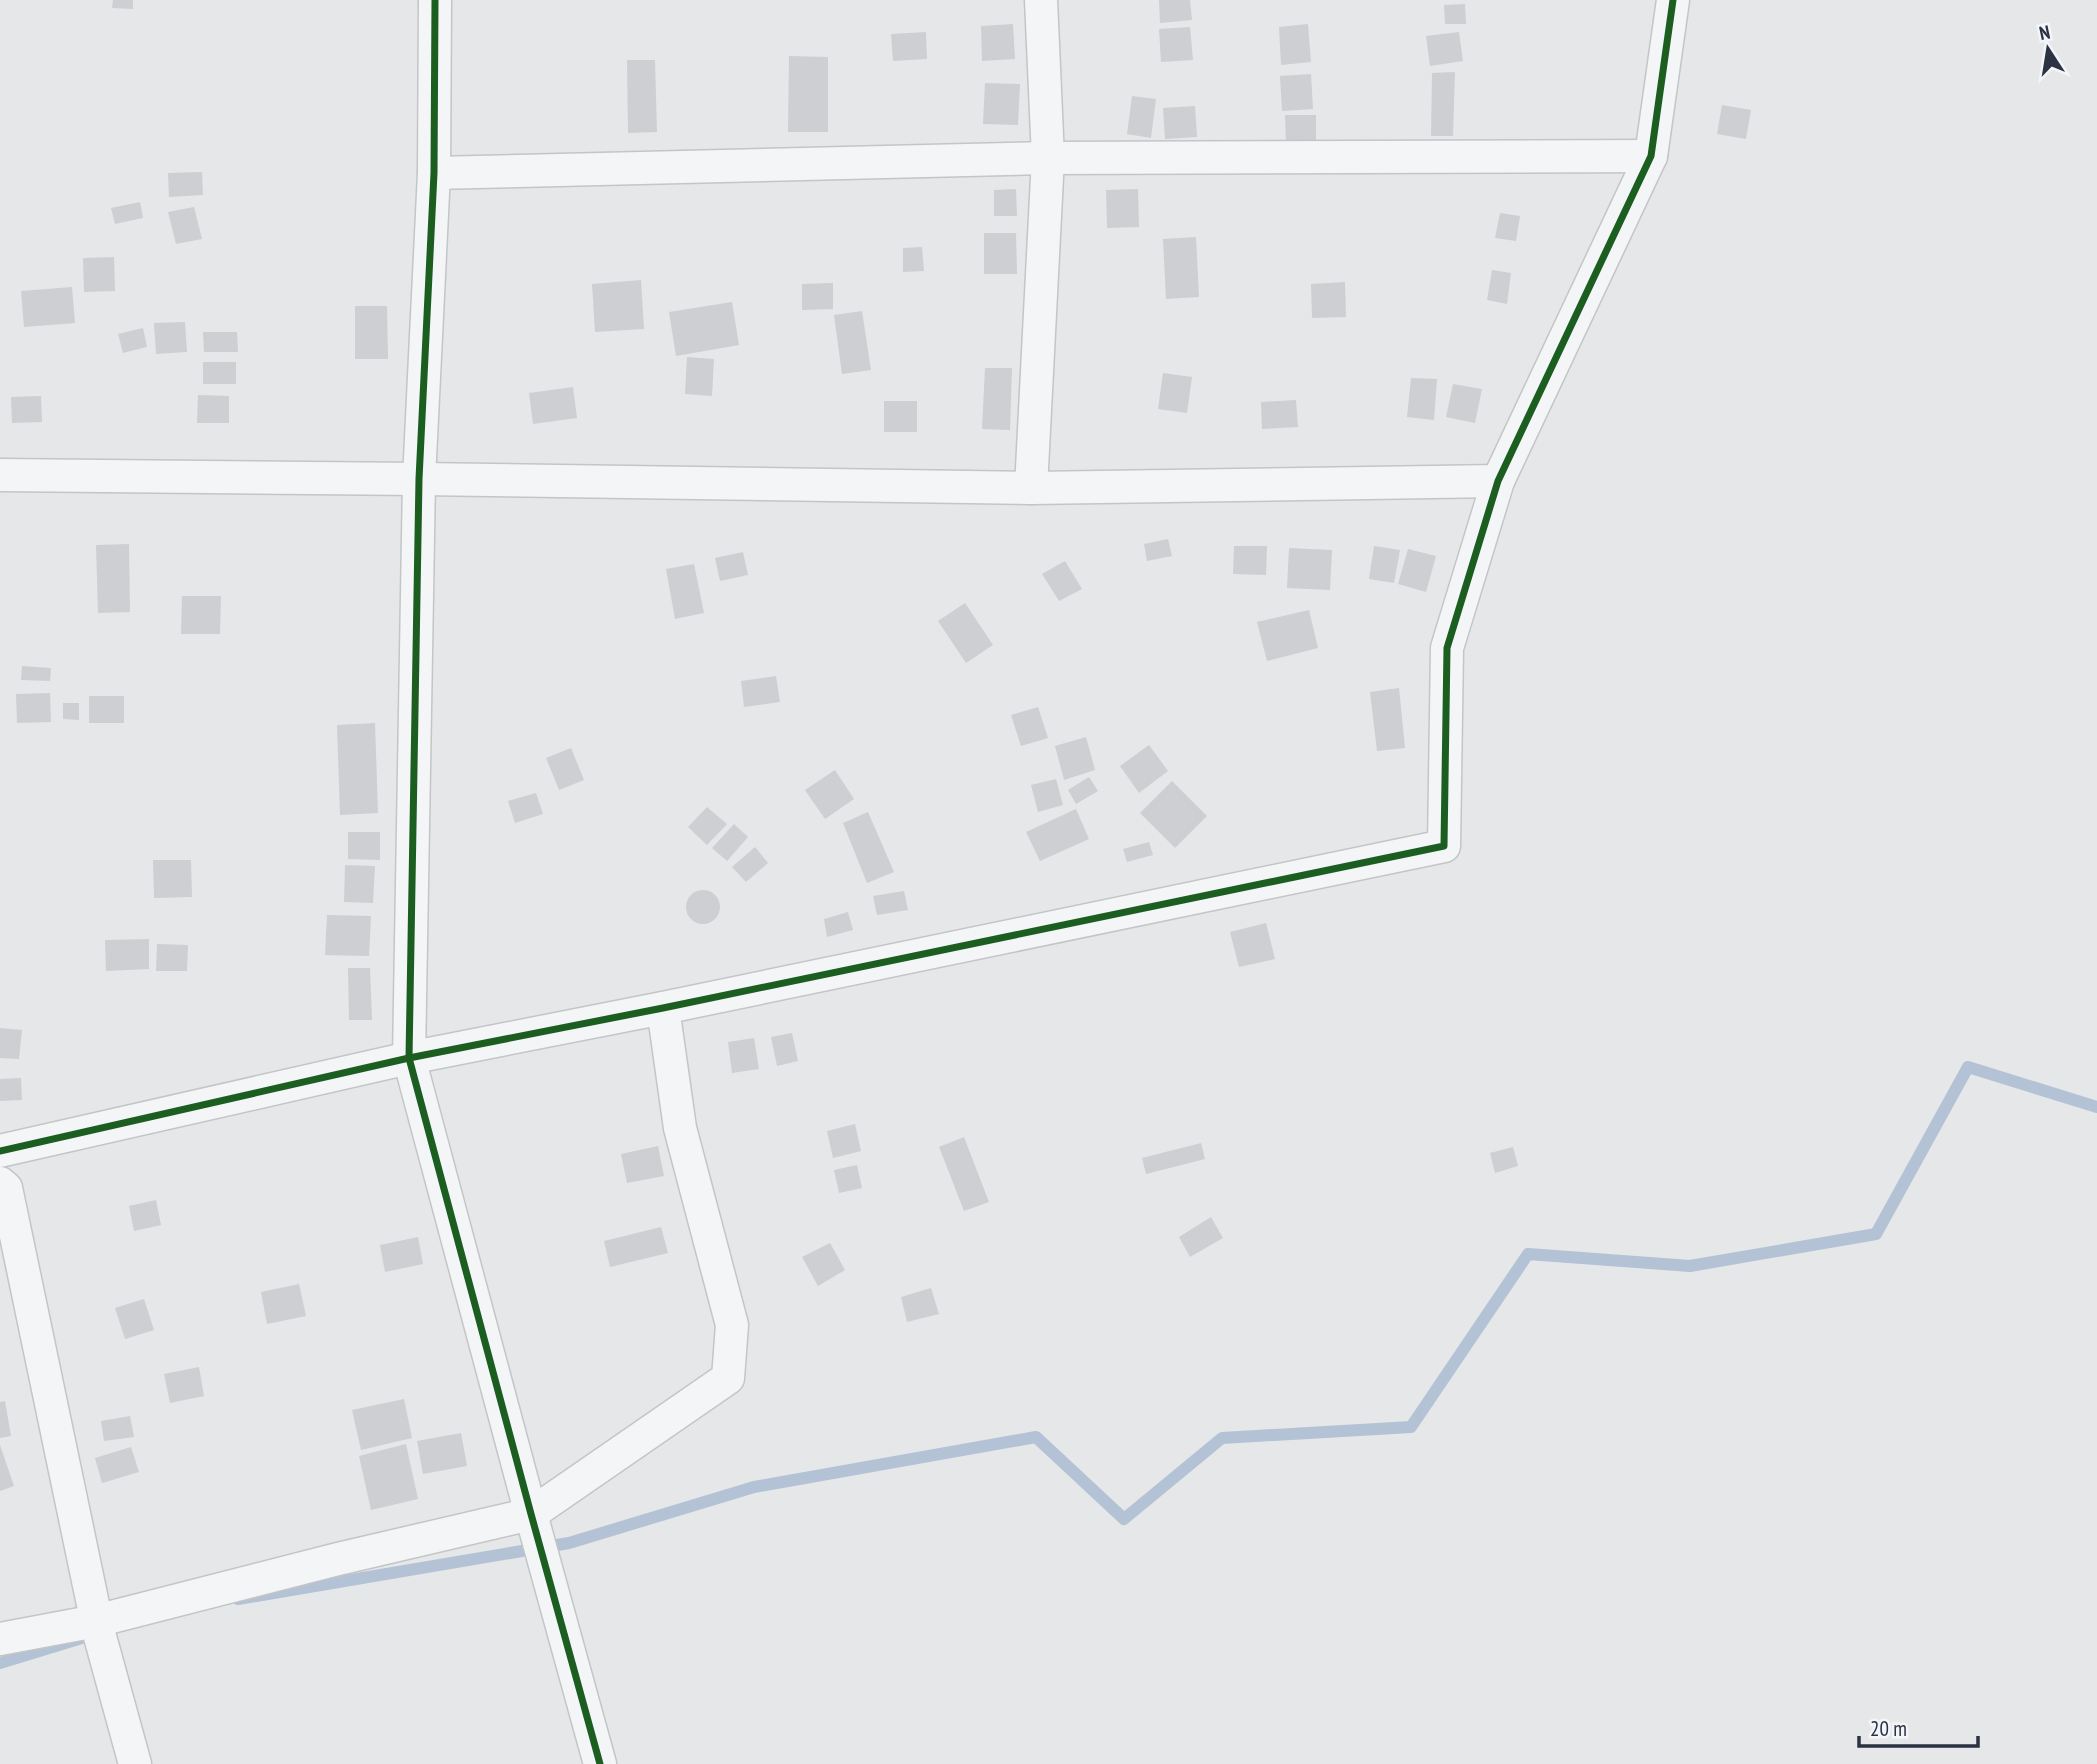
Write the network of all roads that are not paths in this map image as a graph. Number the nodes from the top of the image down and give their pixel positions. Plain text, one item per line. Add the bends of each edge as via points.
1 (435, 0) edge
2 (1041, 0) edge
3 (1673, 0) edge
4 (1651, 156) junction
5 (1048, 158) junction
6 (434, 173) junction
7 (0, 475) edge
8 (419, 478) junction
9 (1498, 481) junction
10 (1031, 488) junction
11 (663, 1008) junction
12 (410, 1058) junction
13 (0, 1151) edge
14 (0, 1183) edge
15 (531, 1514) junction
16 (96, 1621) junction
17 (0, 1639) edge
18 (135, 1764) edge
19 (600, 1764) edge

1 - 6 street
2 - 5 street
3 - 4 street
4 - 5 street
4 - 9 street
5 - 6 street
5 - 10 street
6 - 8 street
7 - 8 street
8 - 10 street
8 - 12 street
9 - 10 street
9 - 11 street via 1447,648 1444,846
11 - 12 street
11 - 15 street via 680,1128 732,1325 728,1378
12 - 13 street
12 - 15 street
14 - 16 street via 6,1188
15 - 16 street
15 - 19 street
16 - 17 street
16 - 18 street

